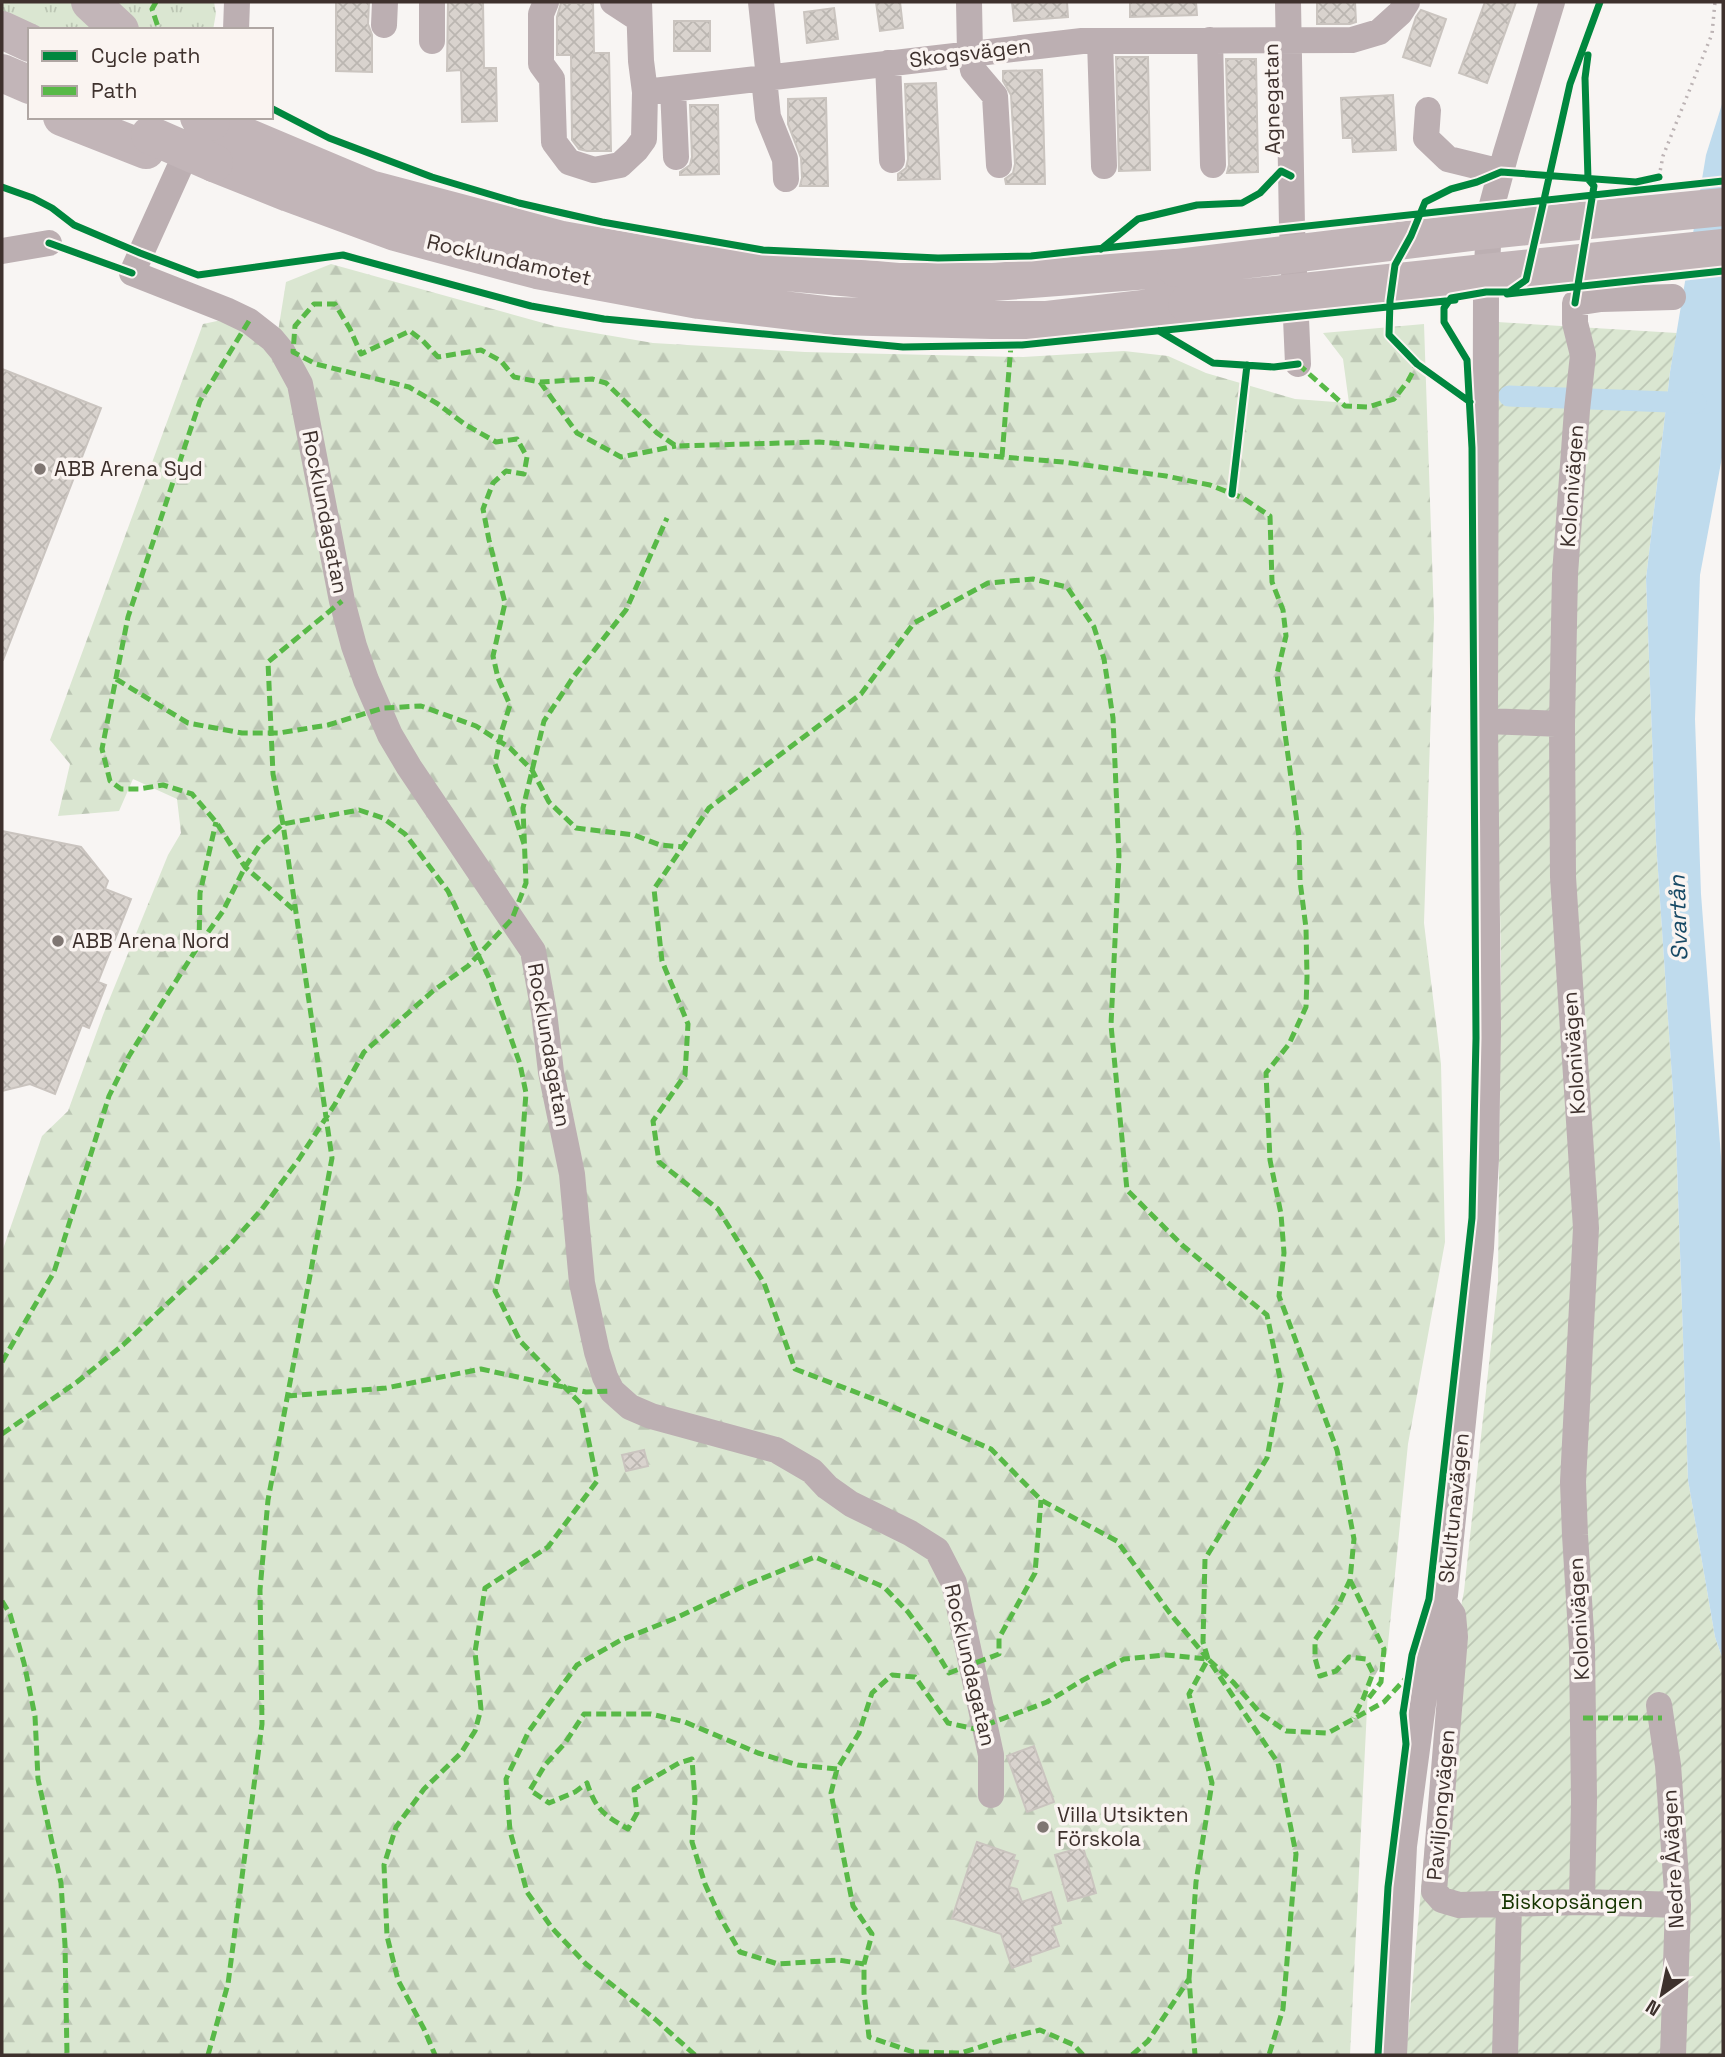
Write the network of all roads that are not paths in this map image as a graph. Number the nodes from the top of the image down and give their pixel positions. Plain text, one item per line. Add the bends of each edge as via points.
1 (90, 2) edge
2 (237, 2) edge
3 (432, 2) edge
4 (546, 2) edge
5 (614, 2) edge
6 (761, 2) edge
7 (969, 2) edge
8 (1288, 2) edge
9 (1407, 2) edge
10 (1552, 2) edge
11 (639, 10) edge
12 (118, 28) edge
13 (236, 28) edge
14 (2, 30) edge
15 (1288, 39) junction
16 (1210, 40) junction
17 (432, 41) dead end
18 (1100, 41) junction
19 (28, 42) edge
20 (970, 53) junction
21 (888, 63) junction
22 (2, 73) edge
23 (766, 78) junction
24 (28, 84) edge
25 (657, 91) junction
26 (2, 103) edge
27 (28, 108) edge
28 (1429, 110) dead end
29 (69, 119) edge
30 (110, 119) edge
31 (217, 136) edge
32 (148, 143) junction
33 (676, 157) dead end
34 (892, 160) dead end
35 (999, 165) dead end
36 (1213, 165) dead end
37 (1104, 166) dead end
38 (1501, 172) junction
39 (786, 179) dead end
40 (1723, 208) edge
41 (49, 243) dead end
42 (1723, 248) edge
43 (2, 251) edge
44 (1673, 298) dead end
45 (1298, 364) dead end
46 (1485, 721) junction
47 (1562, 724) junction
48 (1443, 1600) junction
49 (1659, 1705) dead end
50 (990, 1795) dead end
51 (1582, 1902) junction
52 (1509, 1905) junction
53 (1678, 1905) junction
54 (1394, 2055) edge
55 (1505, 2055) edge
56 (1673, 2055) edge

1 - 12 highway
2 - 13 street
3 - 17 street
4 - 25 street via 541,15 541,64 552,79 554,142 569,162 594,170 620,165 644,139
5 - 11 street
6 - 23 street
7 - 20 street
8 - 15 street, Agnegatan
9 - 15 street, Skogsvägen via 1380,32 1352,40
10 - 38 street, Skultunavägen
11 - 25 street via 640,61
14 - 19 highway
15 - 16 street, Skogsvägen
15 - 45 street, Agnegatan
16 - 18 street, Skogsvägen
16 - 36 street
18 - 20 street, Skogsvägen
18 - 37 street
20 - 21 street, Skogsvägen
20 - 35 street via 973,70 995,96
21 - 23 street, Skogsvägen
21 - 34 street
22 - 24 highway
23 - 25 street, Skogsvägen
23 - 39 street via 768,117 785,159
25 - 33 street
26 - 27 highway
28 - 38 street via 1426,138 1448,159
29 - 32 highway
30 - 32 highway
31 - 32 highway
31 - 40 highway, bridge via 370,189 562,240 696,264 898,282 1007,282 1176,268 1488,230
31 - 42 highway, Rocklundamotet, bridge via 250,192 289,193 395,232 537,270 699,300 834,316 1047,320
31 - 50 street, Rocklundagatan via 132,273 249,321 272,339 300,384 342,601 366,680 409,767 533,951 572,1174 582,1283 605,1377 629,1407 776,1450 812,1471 851,1504 937,1550 954,1583 991,1755
38 - 46 street, Skultunavägen via 1491,218 1486,292
41 - 43 street
44 - 47 street, Kolonivägen via 1575,303 1583,355 1566,574
46 - 47 street
46 - 48 street, Skultunavägen via 1485,1172 1462,1449
47 - 51 street, Kolonivägen via 1563,877 1586,1228 1573,1482 1582,1648
48 - 52 street, Paviljongvägen via 1453,1615 1455,1637 1434,1891 1442,1900 1459,1905
48 - 54 street, Skultunavägen via 1428,1667 1404,1846
49 - 53 street, Nedre Åvägen
51 - 52 street, Paviljongvägen
51 - 53 street, Paviljongvägen
52 - 55 street
53 - 56 street, Nedre Åvägen

